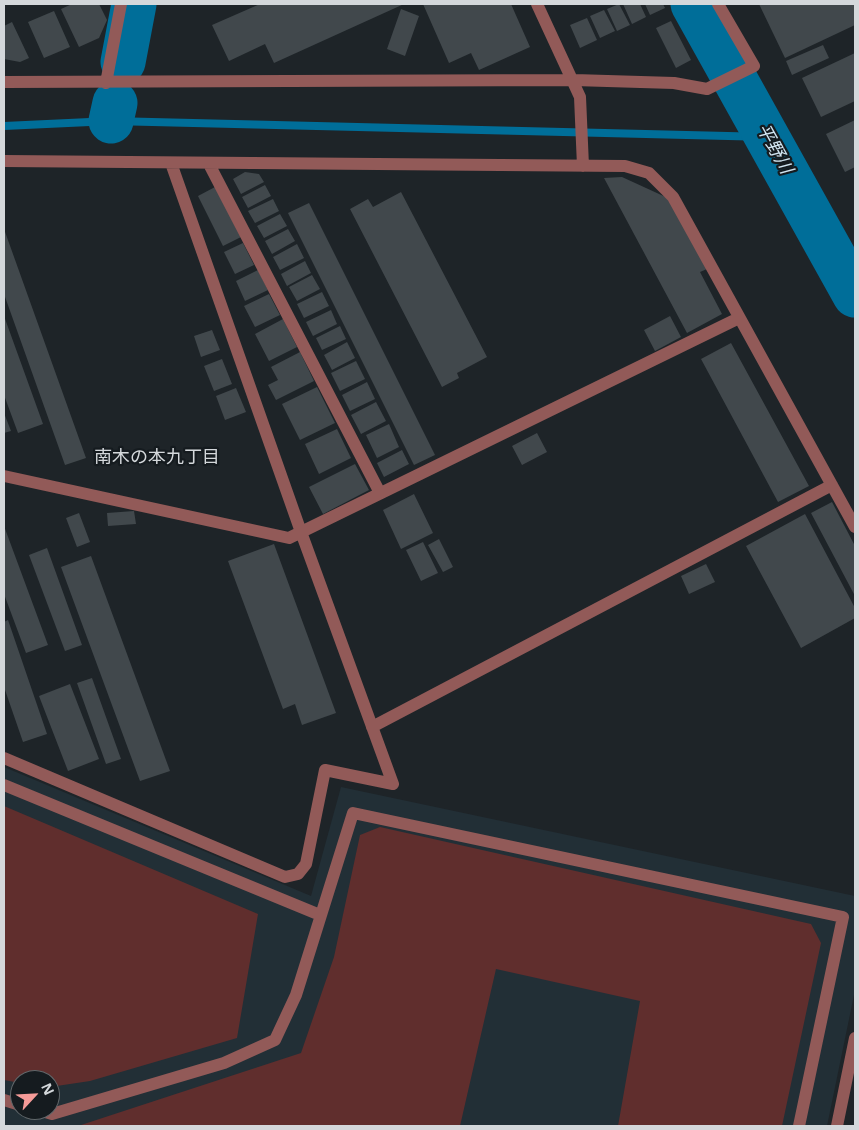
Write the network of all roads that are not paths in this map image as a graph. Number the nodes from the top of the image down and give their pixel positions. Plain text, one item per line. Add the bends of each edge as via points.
1 (122, 4) edge
2 (537, 4) edge
3 (718, 4) edge
4 (574, 80) junction
5 (4, 82) edge
6 (106, 83) junction
7 (4, 161) edge
8 (171, 163) junction
9 (209, 164) junction
10 (583, 166) junction
11 (739, 318) junction
12 (4, 476) edge
13 (832, 485) junction
14 (380, 494) junction
15 (855, 527) edge
16 (301, 532) junction
17 (372, 726) junction
18 (4, 758) edge
19 (4, 785) edge
20 (320, 915) junction
21 (855, 1038) edge
22 (60, 1112) edge
23 (799, 1126) edge
24 (837, 1126) edge

1 - 6 street
2 - 4 street
3 - 4 street via 754,66 707,89 674,84
4 - 6 street
4 - 10 street via 580,96
5 - 6 street
7 - 8 street
8 - 9 street
8 - 16 street
9 - 10 street
9 - 14 street
10 - 11 street via 625,166 649,173 673,197
11 - 13 street
11 - 14 street
12 - 16 street via 289,538
13 - 15 street
13 - 17 street
14 - 16 street
16 - 17 street
17 - 18 street via 393,784 325,770 306,864 298,874 285,876
19 - 20 street
20 - 22 street via 296,995 275,1040 224,1063
20 - 23 street via 353,813 843,917
21 - 24 street

